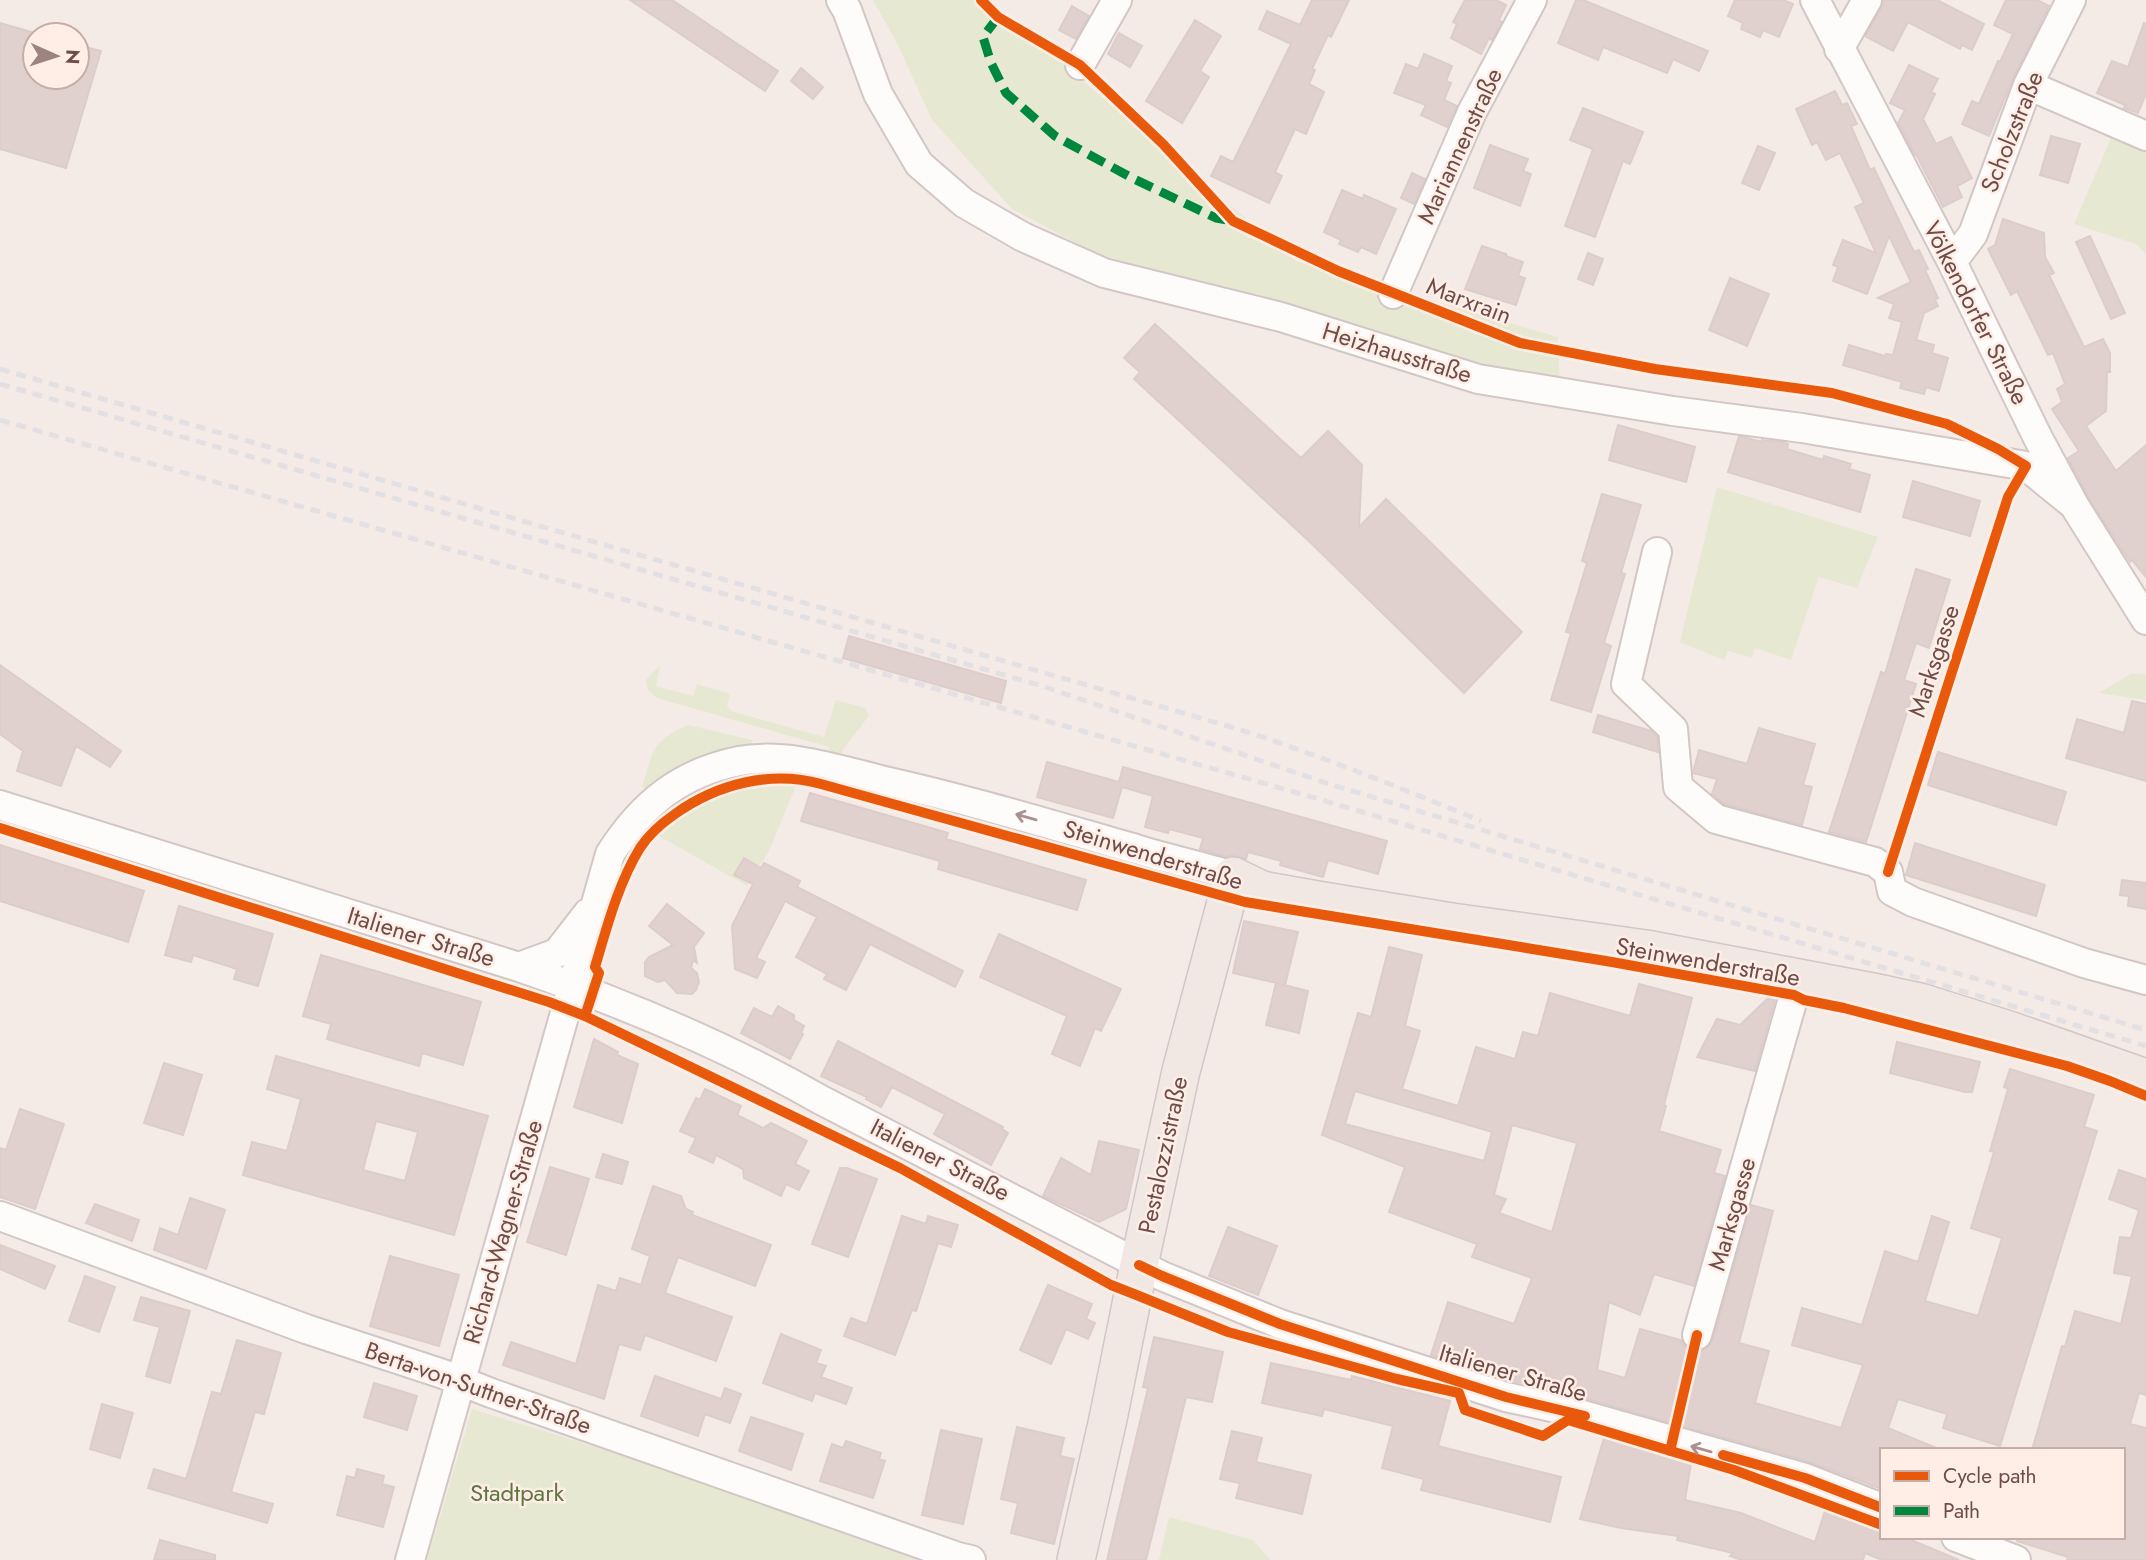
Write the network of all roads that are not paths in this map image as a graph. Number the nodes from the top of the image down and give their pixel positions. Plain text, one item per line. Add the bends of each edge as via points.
1 (841, 0) edge
2 (1117, 0) edge
3 (1532, 0) edge
4 (1815, 0) edge
5 (1867, 0) edge
6 (2071, 0) edge
7 (1839, 49) junction
8 (1080, 65) dead end
9 (2028, 85) junction
10 (2146, 136) edge
11 (1952, 262) junction
12 (1392, 294) dead end
13 (2074, 506) junction
14 (1657, 552) dead end
15 (2146, 621) edge
16 (0, 805) edge
17 (1233, 876) junction
18 (597, 903) junction
19 (519, 967) junction
20 (1797, 977) junction
21 (2146, 980) edge
22 (573, 986) junction
23 (2146, 1079) edge
24 (0, 1216) edge
25 (1139, 1265) junction
26 (1697, 1335) dead end
27 (461, 1382) junction
28 (1880, 1507) edge
29 (1961, 1539) edge
30 (964, 1559) edge
31 (410, 1560) edge
32 (1076, 1560) edge
33 (2017, 1560) edge

1 - 13 street, Heizhausstraße via 878,94 919,164 964,203 1023,237 1104,273 1281,317 1478,379 2026,466
2 - 8 street
3 - 12 street, Mariannenstraße via 1472,112
4 - 7 street, Völkendorfer Straße
5 - 7 street
6 - 9 street, Scholzstraße
7 - 11 street, Völkendorfer Straße
9 - 10 street
9 - 11 street, Scholzstraße via 1973,234
11 - 13 street, Völkendorfer Straße
13 - 15 street, Völkendorfer Straße
14 - 21 street via 1626,684 1673,729 1678,787 1716,819 1875,862 1888,872 1892,891 1913,902 2084,963
16 - 19 street, Italiener Straße
17 -> 18 street, Steinwenderstraße via 962,798 778,759 741,761 704,771 669,789 643,810 610,854
17 - 20 main road, Steinwenderstraße via 1262,890
17 - 25 main road, Pestalozzistraße via 1181,1072
18 - 19 street via 557,953
18 - 22 street, Steinwenderstraße
19 - 22 street, Italiener Straße
20 - 23 main road, Steinwenderstraße via 1920,1002
20 - 26 street, Marksgasse
22 - 25 street, Italiener Straße via 697,1036 785,1079
22 - 27 street, Richard-Wagner-Straße
24 - 27 street, Berta-von-Suttner-Straße
28 -> 25 street, Italiener Straße via 1805,1478 1506,1397 1280,1324
25 - 32 main road, Pestalozzistraße
27 - 30 street, Berta-von-Suttner-Straße
27 - 31 street, Richard-Wagner-Straße
29 - 33 street

